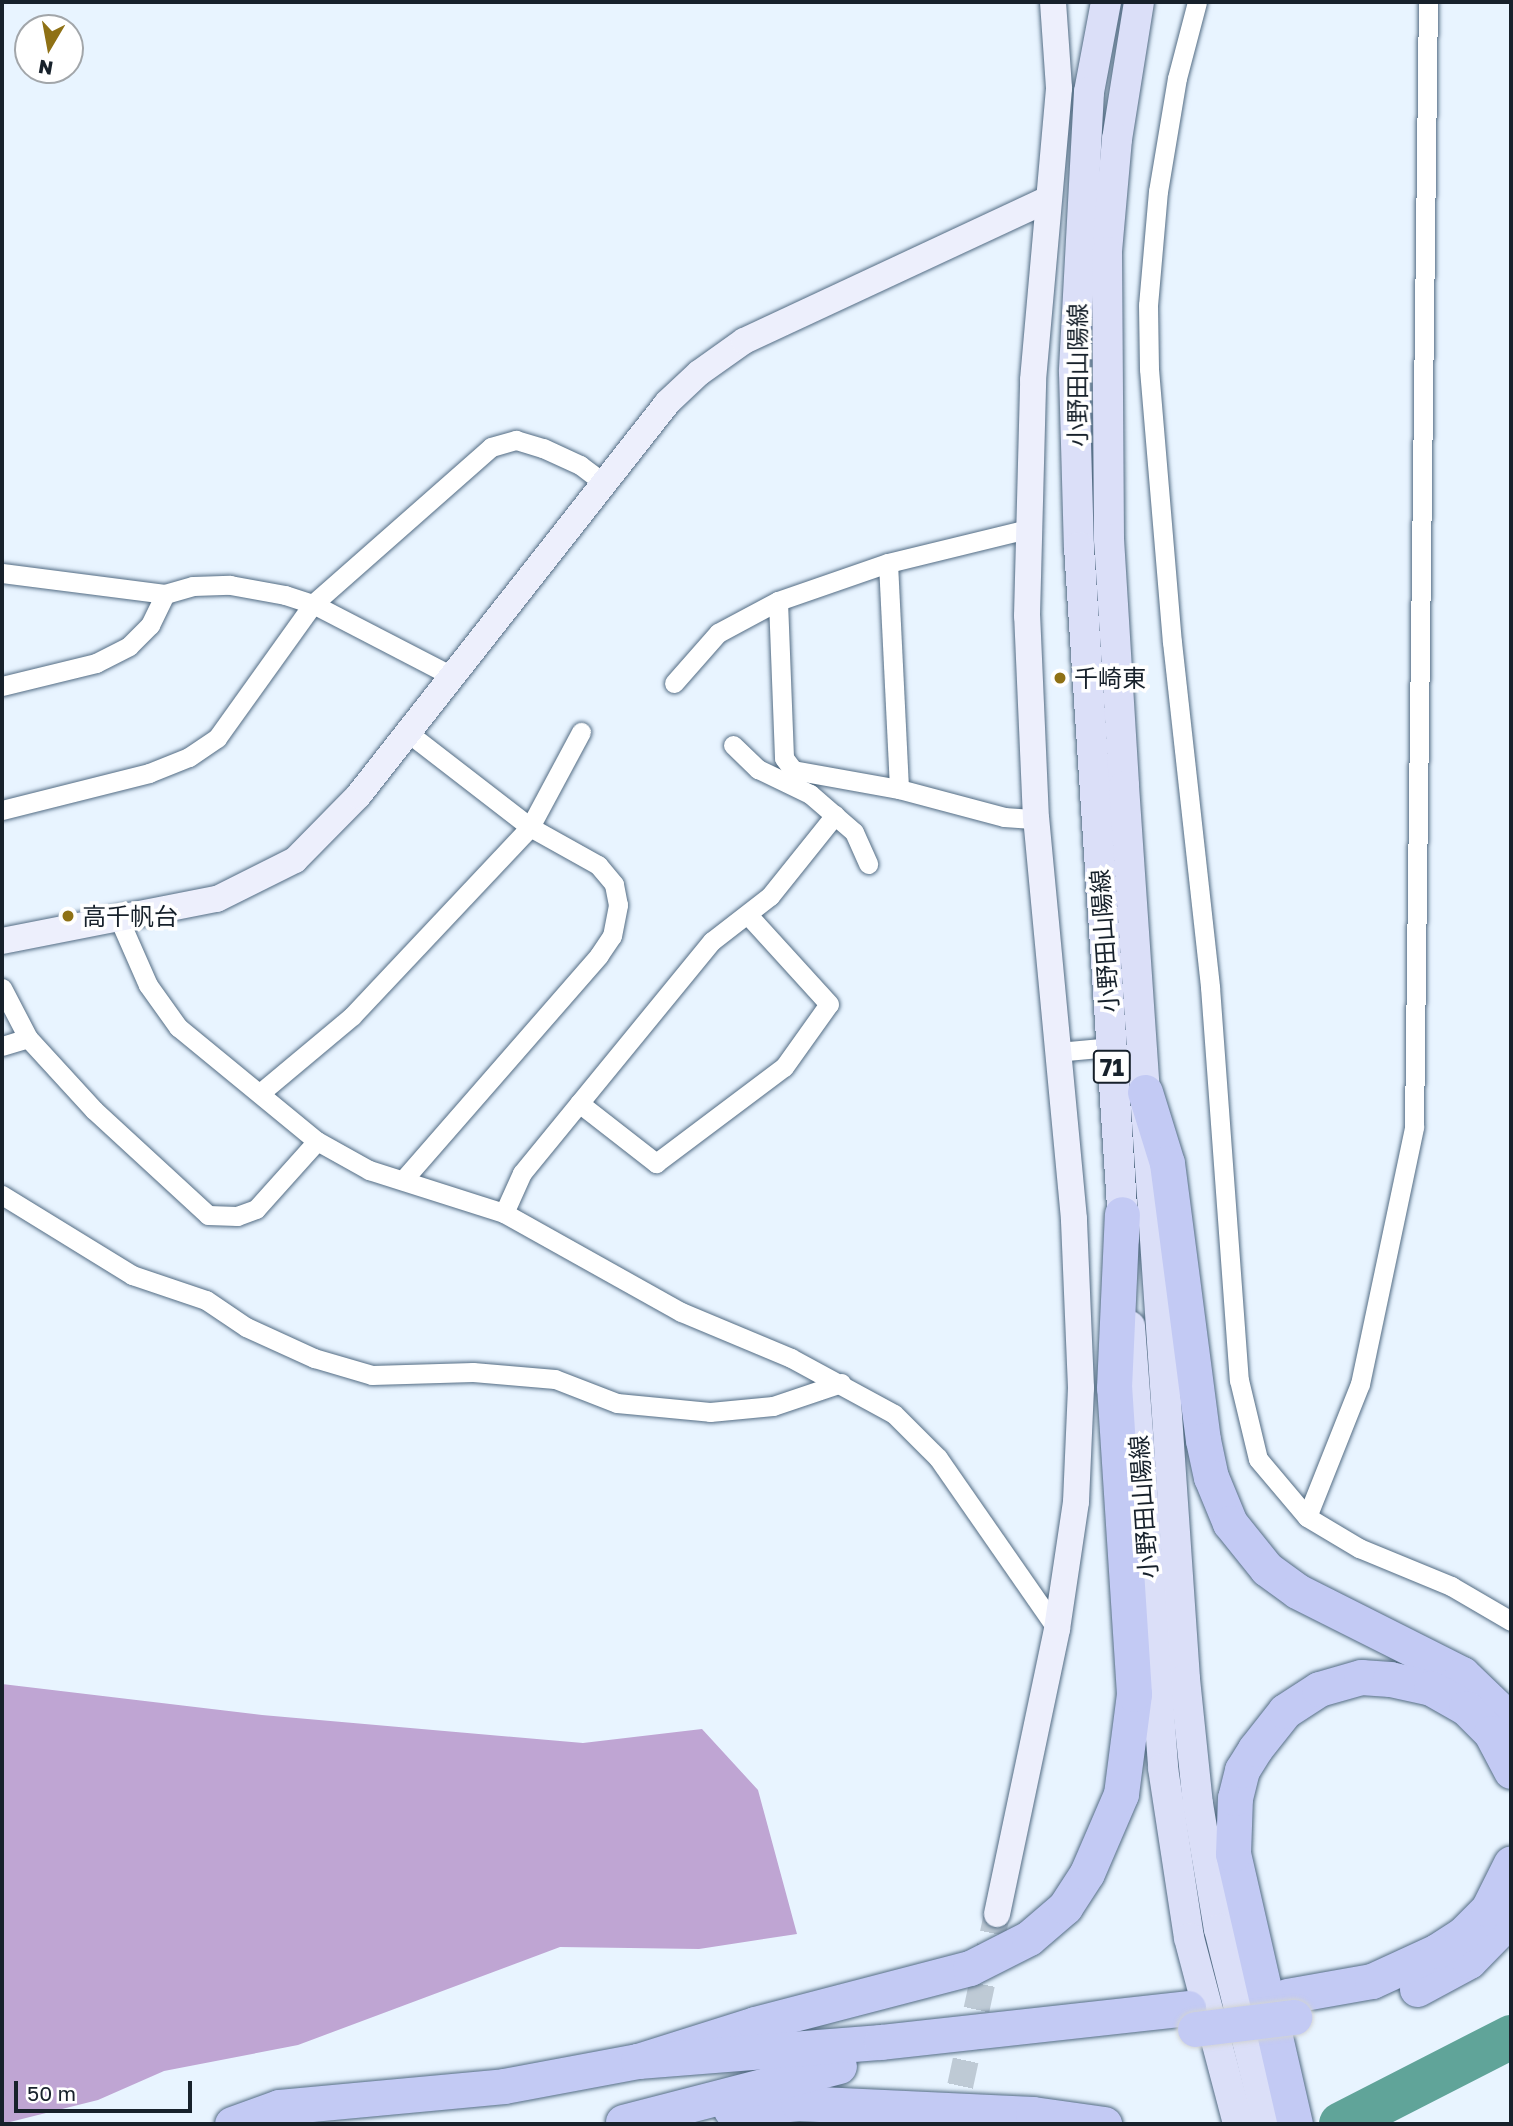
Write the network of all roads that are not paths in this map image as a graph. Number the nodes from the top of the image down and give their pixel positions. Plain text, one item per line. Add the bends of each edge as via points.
1 (1053, 2) edge
2 (1106, 2) edge
3 (1139, 2) edge
4 (1197, 2) edge
5 (1428, 2) edge
6 (1047, 200) junction
7 (604, 483) junction
8 (1027, 529) junction
9 (888, 563) junction
10 (2, 573) edge
11 (165, 594) junction
12 (778, 601) junction
13 (313, 604) junction
14 (450, 675) junction
15 (674, 683) dead end
16 (2, 686) edge
17 (407, 732) junction
18 (581, 732) dead end
19 (733, 745) dead end
20 (900, 789) junction
21 (2, 810) edge
22 (835, 816) junction
23 (1036, 819) junction
24 (530, 827) junction
25 (868, 864) dead end
26 (748, 915) junction
27 (119, 919) junction
28 (2, 941) edge
29 (2, 988) edge
30 (28, 1038) junction
31 (2, 1046) edge
32 (1111, 1047) junction
33 (1057, 1052) junction
34 (1145, 1092) junction
35 (260, 1093) junction
36 (579, 1103) junction
37 (317, 1141) junction
38 (402, 1180) junction
39 (2, 1195) edge
40 (504, 1213) junction
41 (1122, 1214) junction
42 (841, 1383) junction
43 (1307, 1517) junction
44 (1511, 1621) edge
45 (1057, 1629) junction
46 (1511, 1721) edge
47 (1511, 1771) edge
48 (1511, 1863) edge
49 (997, 1914) tunnel mouth
50 (1511, 1918) edge
51 (1291, 2006) junction
52 (1191, 2018) junction
53 (638, 2061) junction
54 (391, 2098) junction
55 (610, 2123) edge
56 (232, 2124) edge
57 (261, 2124) edge
58 (1104, 2124) edge
59 (1238, 2124) edge
60 (1268, 2124) edge
61 (1295, 2124) edge

1 - 6 street via 1059,88
2 - 32 main road, 小野田山陽線 / 71 via 1089,92 1074,372 1079,547
3 - 34 main road, 小野田山陽線 / 71 via 1117,139 1107,252 1105,364 1110,553
4 - 43 street via 1166,138 1152,244 1152,435 1210,987 1239,1380 1258,1459
5 - 43 street via 1414,1127 1360,1384
6 - 7 street via 744,341 667,403
6 - 8 street
7 - 13 street via 580,465 543,448 516,440 491,447
7 - 14 street
8 - 9 street
8 - 23 street
9 - 12 street
9 - 20 street
10 - 11 street
11 - 13 street via 193,586 230,585
11 - 16 street via 150,625 129,646 96,663
12 - 15 street via 718,633
12 - 20 street via 784,758 793,769
13 - 14 street
13 - 21 street via 217,738 189,757 149,773
14 - 17 street
17 - 24 street
17 - 27 street via 324,835 295,860 217,899
18 - 24 street
19 - 22 street via 758,769 810,794
20 - 23 street via 1004,817
22 - 25 street via 854,832
22 - 26 street via 770,896
23 - 33 street
24 - 35 street via 352,1016
24 - 38 street via 598,865 614,884 618,905 612,936
26 - 36 street via 712,941
26 - 36 street via 828,1003 784,1066 656,1163
27 - 28 street
27 - 35 street via 148,985 178,1027
29 - 30 street
30 - 31 street
30 - 37 street via 94,1110 208,1215 237,1216 256,1209
32 - 33 street
32 - 41 main road, 小野田山陽線 / 71
33 - 45 street via 1074,1219 1082,1388 1076,1502
34 - 46 highway via 1167,1164 1206,1452 1230,1523 1267,1569 1297,1591 1462,1674
34 - 60 main road, 小野田山陽線 / 71 via 1185,1679 1198,1804 1219,1929
35 - 37 street
36 - 40 street via 522,1173
37 - 38 street via 369,1170
38 - 40 street
39 - 42 street via 132,1275 206,1300 246,1327 314,1358 373,1375 473,1372 555,1379 617,1403 710,1412 773,1406
40 - 42 street via 681,1312
41 - 53 highway via 1114,1388 1134,1694 1121,1794 1087,1873 1065,1907 1029,1938 971,1968 755,2024
41 - 59 main road, 小野田山陽線 / 71 via 1163,1768 1189,1938
42 - 45 street via 894,1414 938,1458
43 - 44 street via 1359,1548 1451,1586
45 - 49 street
47 - 61 highway via 1492,1734 1466,1709 1431,1688 1390,1679 1361,1677 1319,1689 1285,1711 1255,1748 1242,1770 1236,1798 1233,1854
48 - 51 highway via 1488,1909 1462,1935 1372,1980
50 - 51 highway via 1469,1961 1412,1992
51 - 52 highway, bridge
52 - 53 highway
52 - 55 highway via 822,2068
53 - 54 highway via 504,2086
54 - 56 highway via 279,2107
54 - 57 highway via 307,2111
55 - 58 highway via 797,2103 1033,2114

